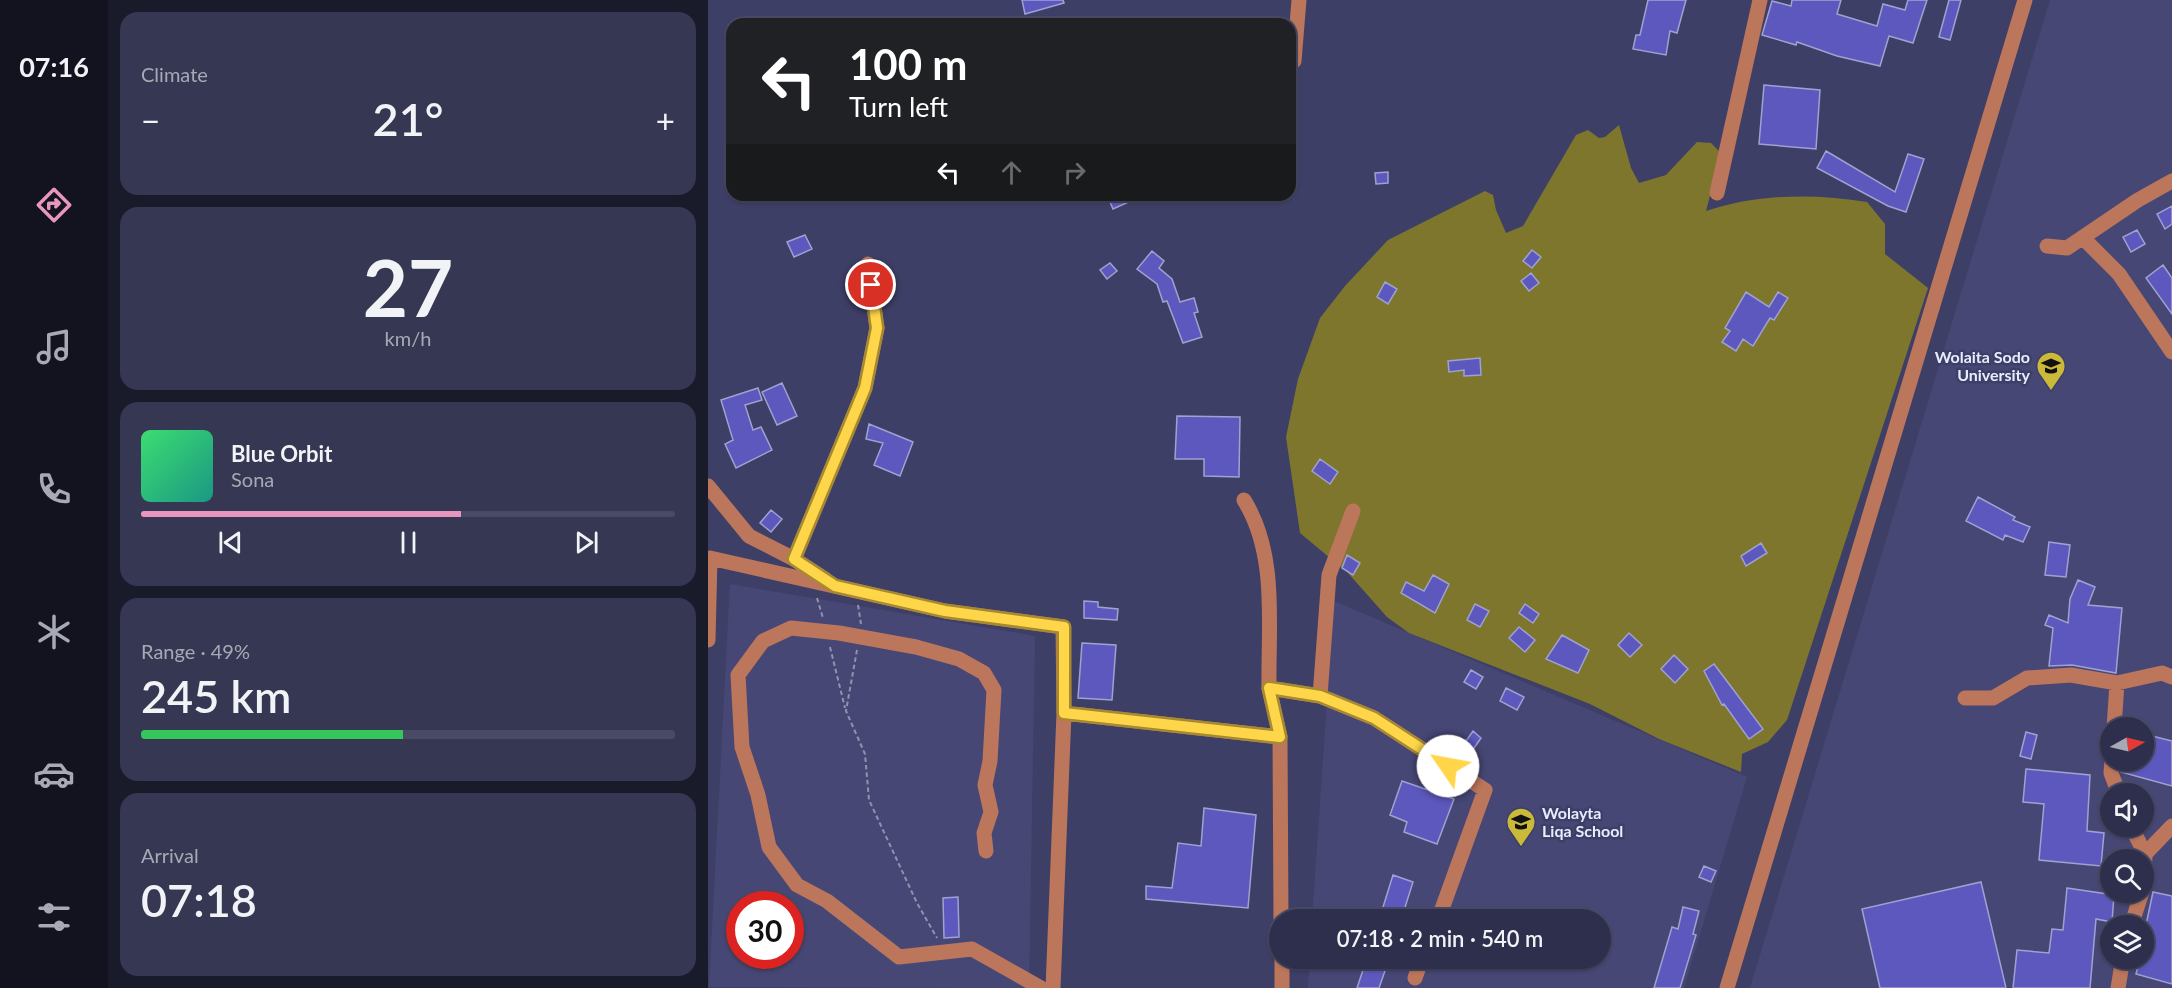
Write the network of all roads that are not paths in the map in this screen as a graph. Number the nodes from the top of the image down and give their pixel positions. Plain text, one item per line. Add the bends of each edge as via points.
1 (1299, 0) edge
2 (1760, 0) edge
3 (2025, 0) edge
4 (1296, 50) edge
5 (2168, 188) edge
6 (1717, 193) dead end
7 (2084, 239) junction
8 (2048, 246) dead end
9 (868, 264) dead end
10 (2172, 352) edge
11 (708, 486) edge
12 (1245, 500) dead end
13 (1353, 511) dead end
14 (794, 559) junction
15 (835, 586) junction
16 (708, 640) edge
17 (2172, 677) edge
18 (2117, 683) junction
19 (1269, 688) junction
20 (1320, 696) junction
21 (1965, 698) dead end
22 (1064, 713) junction
23 (2115, 717) edge
24 (1280, 737) junction
25 (2172, 826) edge
26 (2150, 849) edge
27 (986, 851) dead end
28 (1281, 909) edge
29 (1442, 909) edge
30 (1282, 969) edge
31 (1418, 969) edge
32 (2122, 969) edge
33 (1415, 978) dead end
34 (1041, 988) edge
35 (1053, 988) edge
36 (1282, 988) edge
37 (1727, 988) edge
38 (2118, 988) edge

1 - 4 street
2 - 6 street
3 - 37 street
5 - 7 street
7 - 8 street via 2067,248
7 - 10 street via 2119,274
9 - 14 street via 877,328 865,388
11 - 14 street via 749,536
12 - 19 street via 1258,522 1266,552
13 - 20 street via 1329,575
14 - 15 street
15 - 16 street via 710,558
15 - 22 street via 945,611 1064,627
17 - 18 street via 2162,674
18 - 21 street via 2071,675 2027,678 1993,698
18 - 23 street
19 - 20 street
19 - 24 street
20 - 29 street via 1374,718 1485,790
22 - 24 street
22 - 35 street
24 - 28 street
25 - 26 street
27 - 34 street via 984,833 992,812 985,785 994,690 984,673 959,659 859,636 791,628 763,641 738,675 742,747 769,847 797,885 842,912 899,957 972,949
30 - 36 street
31 - 33 street
32 - 38 street

